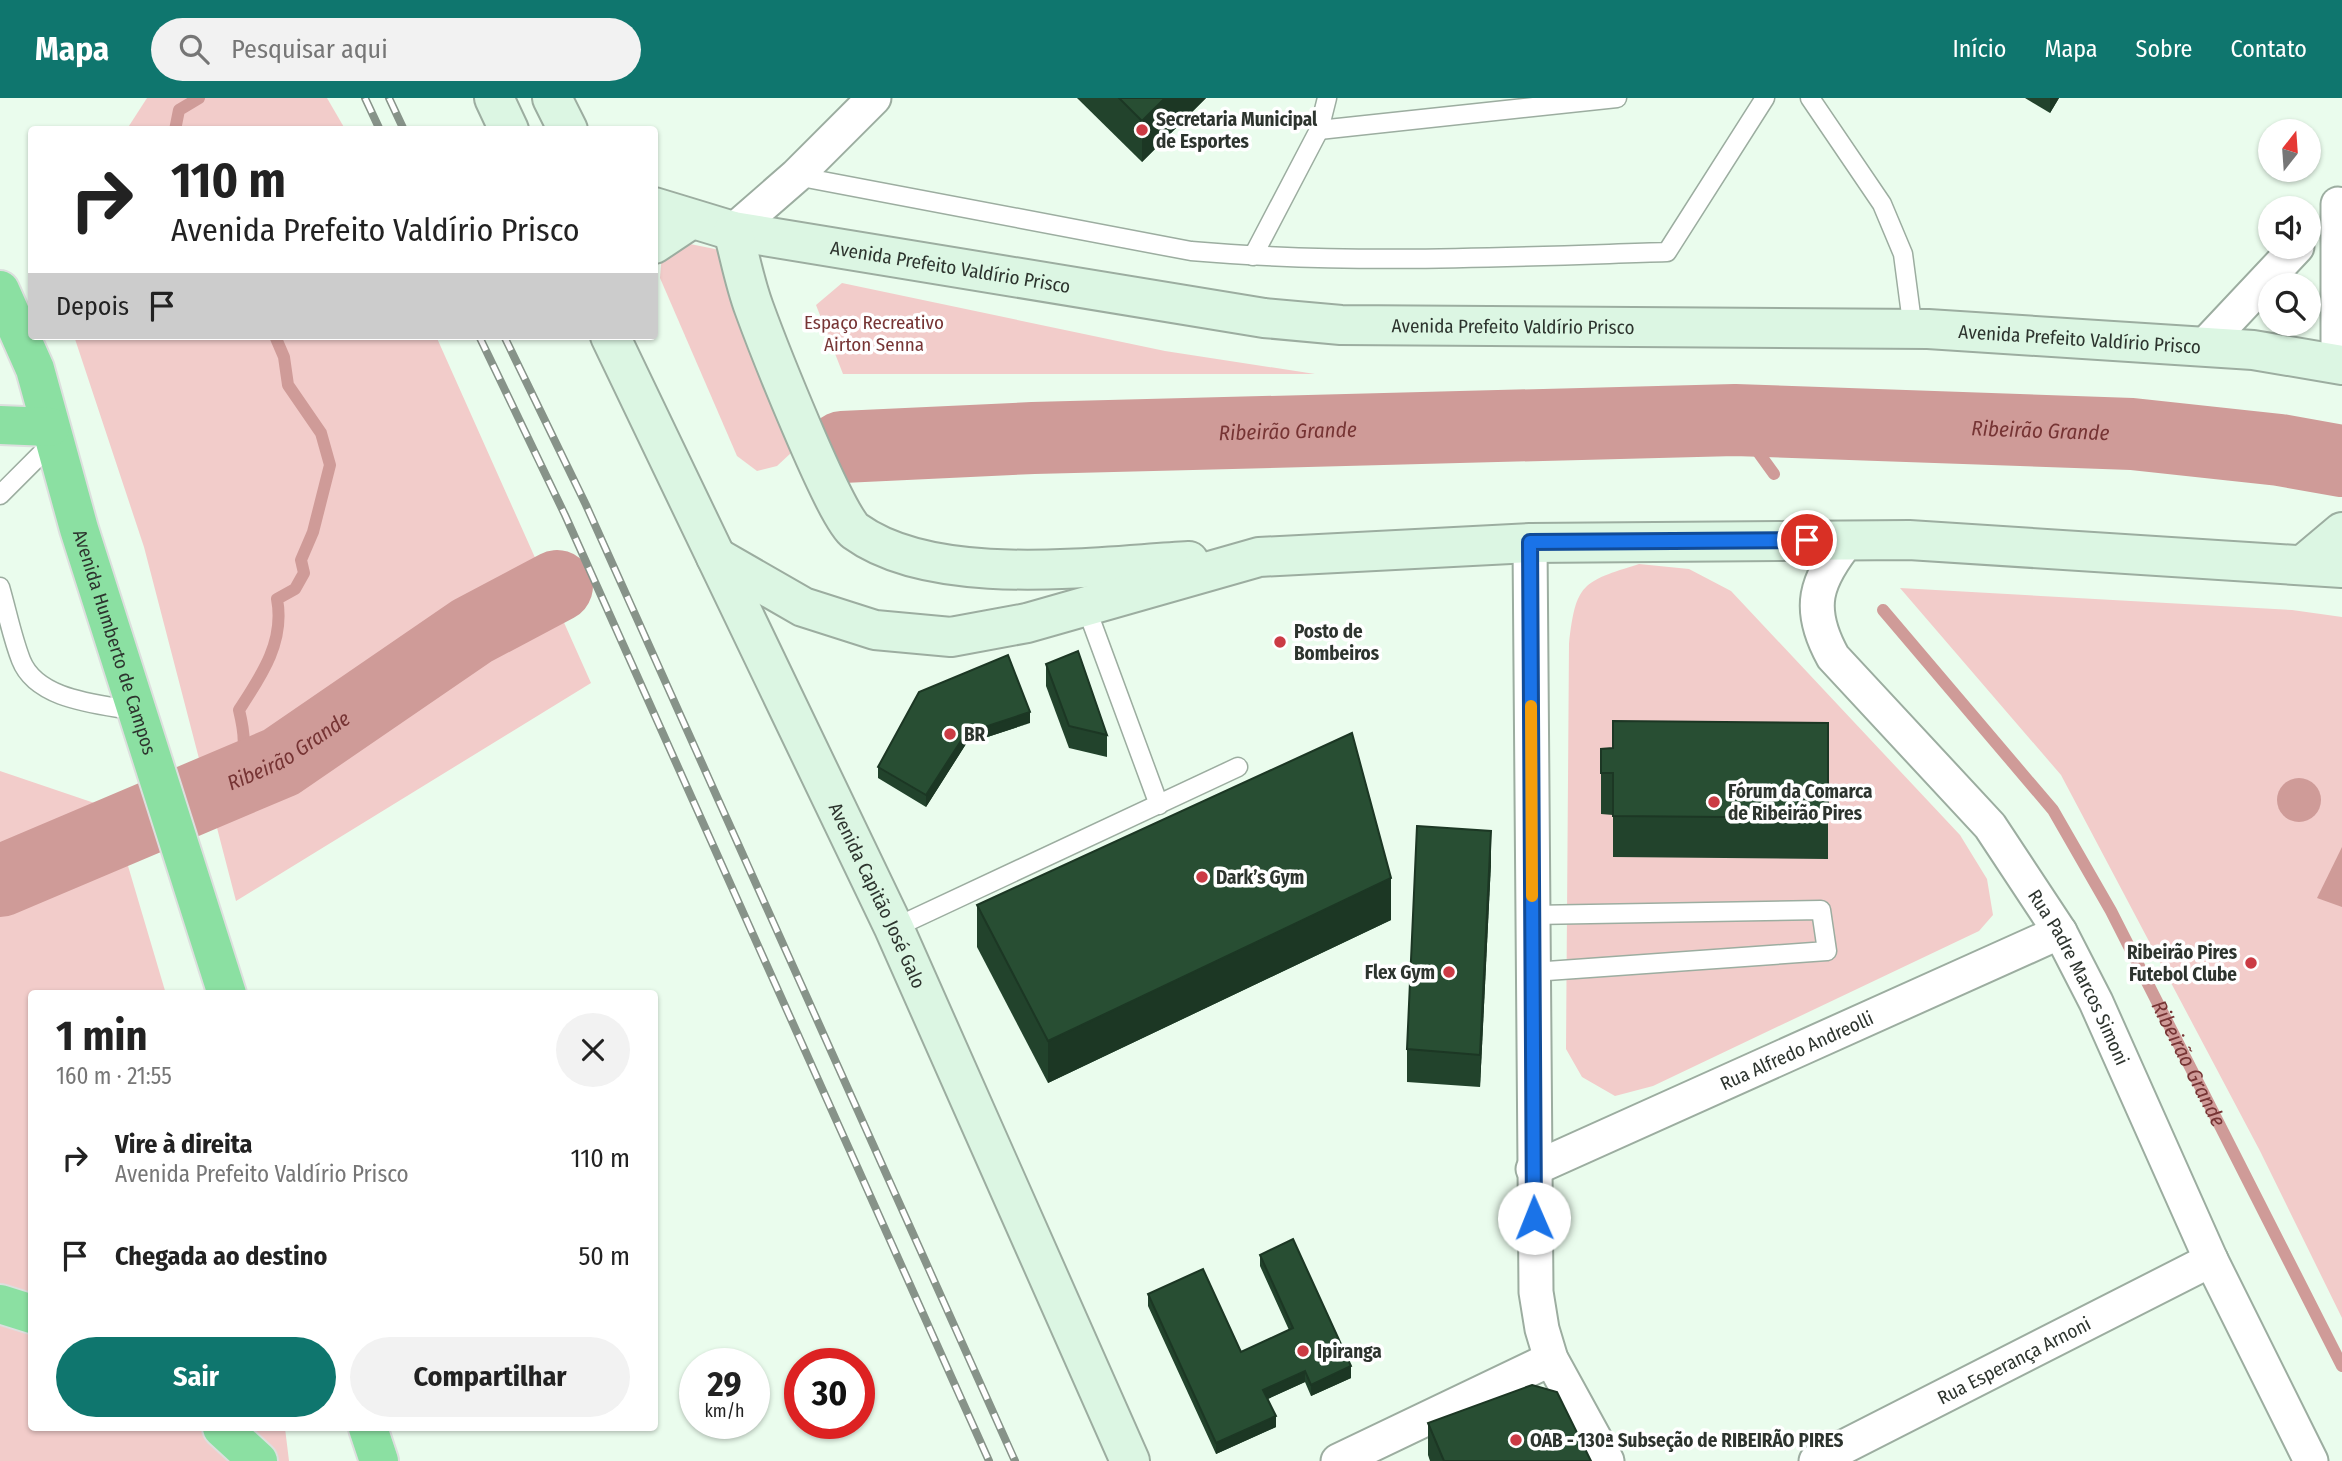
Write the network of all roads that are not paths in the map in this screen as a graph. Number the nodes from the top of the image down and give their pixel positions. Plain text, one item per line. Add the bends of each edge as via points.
1 (494, 98) edge
2 (552, 98) edge
3 (874, 98) edge
4 (1327, 98) edge
5 (1618, 98) edge
6 (1765, 98) edge
7 (1810, 98) edge
8 (507, 126) edge
9 (566, 126) edge
10 (1319, 130) junction
11 (796, 176) junction
12 (2340, 201) edge
13 (658, 208) edge
14 (690, 220) junction
15 (2321, 221) edge
16 (733, 231) junction
17 (786, 239) junction
18 (658, 241) edge
19 (1253, 256) junction
20 (2286, 259) edge
21 (0, 290) edge
22 (753, 307) junction
23 (1913, 330) junction
24 (612, 340) edge
25 (2203, 347) junction
26 (2341, 366) edge
27 (0, 425) edge
28 (52, 434) junction
29 (0, 495) edge
30 (2342, 532) edge
31 (1849, 539) junction
32 (1530, 542) junction
33 (716, 556) junction
34 (1259, 557) junction
35 (2304, 564) junction
36 (2342, 568) edge
37 (0, 587) edge
38 (1086, 607) junction
39 (136, 711) junction
40 (1238, 767) dead end
41 (1159, 805) junction
42 (1532, 915) junction
43 (894, 928) junction
44 (2060, 932) junction
45 (1533, 972) junction
46 (226, 990) edge
47 (1533, 1169) junction
48 (2211, 1260) junction
49 (0, 1304) edge
50 (28, 1313) edge
51 (1551, 1359) junction
52 (225, 1431) edge
53 (370, 1431) edge
54 (258, 1461) edge
55 (379, 1461) edge
56 (1130, 1461) edge
57 (1338, 1461) edge
58 (1607, 1461) edge
59 (1816, 1461) edge
60 (2311, 1461) edge

1 - 8 main road
2 - 9 main road
3 - 11 street
4 - 10 lane
5 - 10 lane
6 - 19 lane via 1667,252 1392,261
7 - 23 lane via 1882,204 1903,254
10 - 19 lane
11 - 16 street
11 - 19 lane via 1191,251
12 - 15 street
12 - 26 street
13 - 14 main road
14 - 16 main road, Avenida Prefeito Valdírio Prisco
14 - 18 main road
16 - 17 main road, Avenida Prefeito Valdírio Prisco
16 - 22 main road
17 - 22 main road
17 - 23 main road, Avenida Prefeito Valdírio Prisco via 1192,308 1341,325
20 - 25 street
21 - 28 highway, Avenida Humberto de Campos via 35,369
22 - 34 main road via 832,496 852,530 886,547 930,561 986,568
23 - 25 main road, Avenida Prefeito Valdírio Prisco
24 - 33 main road, Avenida Capitão José Galo
25 - 26 main road, Avenida Prefeito Valdírio Prisco via 2253,350
27 - 28 highway
28 - 29 lane
28 - 39 highway, Avenida Humberto de Campos
30 - 35 main road
31 - 32 main road
31 - 35 main road
31 - 44 street, Rua Padre Marcos Simoni via 1829,565 1816,596 1821,636 1833,657 1990,826
32 - 34 main road
32 - 42 street
33 - 38 main road via 803,607 875,629 951,637
33 - 43 main road, Avenida Capitão José Galo
34 - 38 main road
35 - 36 main road
37 - 39 lane via 22,663 38,682 70,698
38 - 41 lane
39 - 46 highway, Avenida Humberto de Campos
40 - 41 lane
41 - 43 lane
42 - 45 street
42 - 45 lane via 1821,910 1827,951
43 - 56 main road, Avenida Capitão José Galo
44 - 47 street, Rua Alfredo Andreolli
44 - 48 street, Rua Padre Marcos Simoni
45 - 47 street
47 - 51 street via 1536,1292
48 - 59 street, Rua Esperança Arnoni
48 - 60 street, Rua Padre Marcos Simoni
49 - 50 highway
51 - 57 street
51 - 58 street
52 - 54 highway
53 - 55 highway

